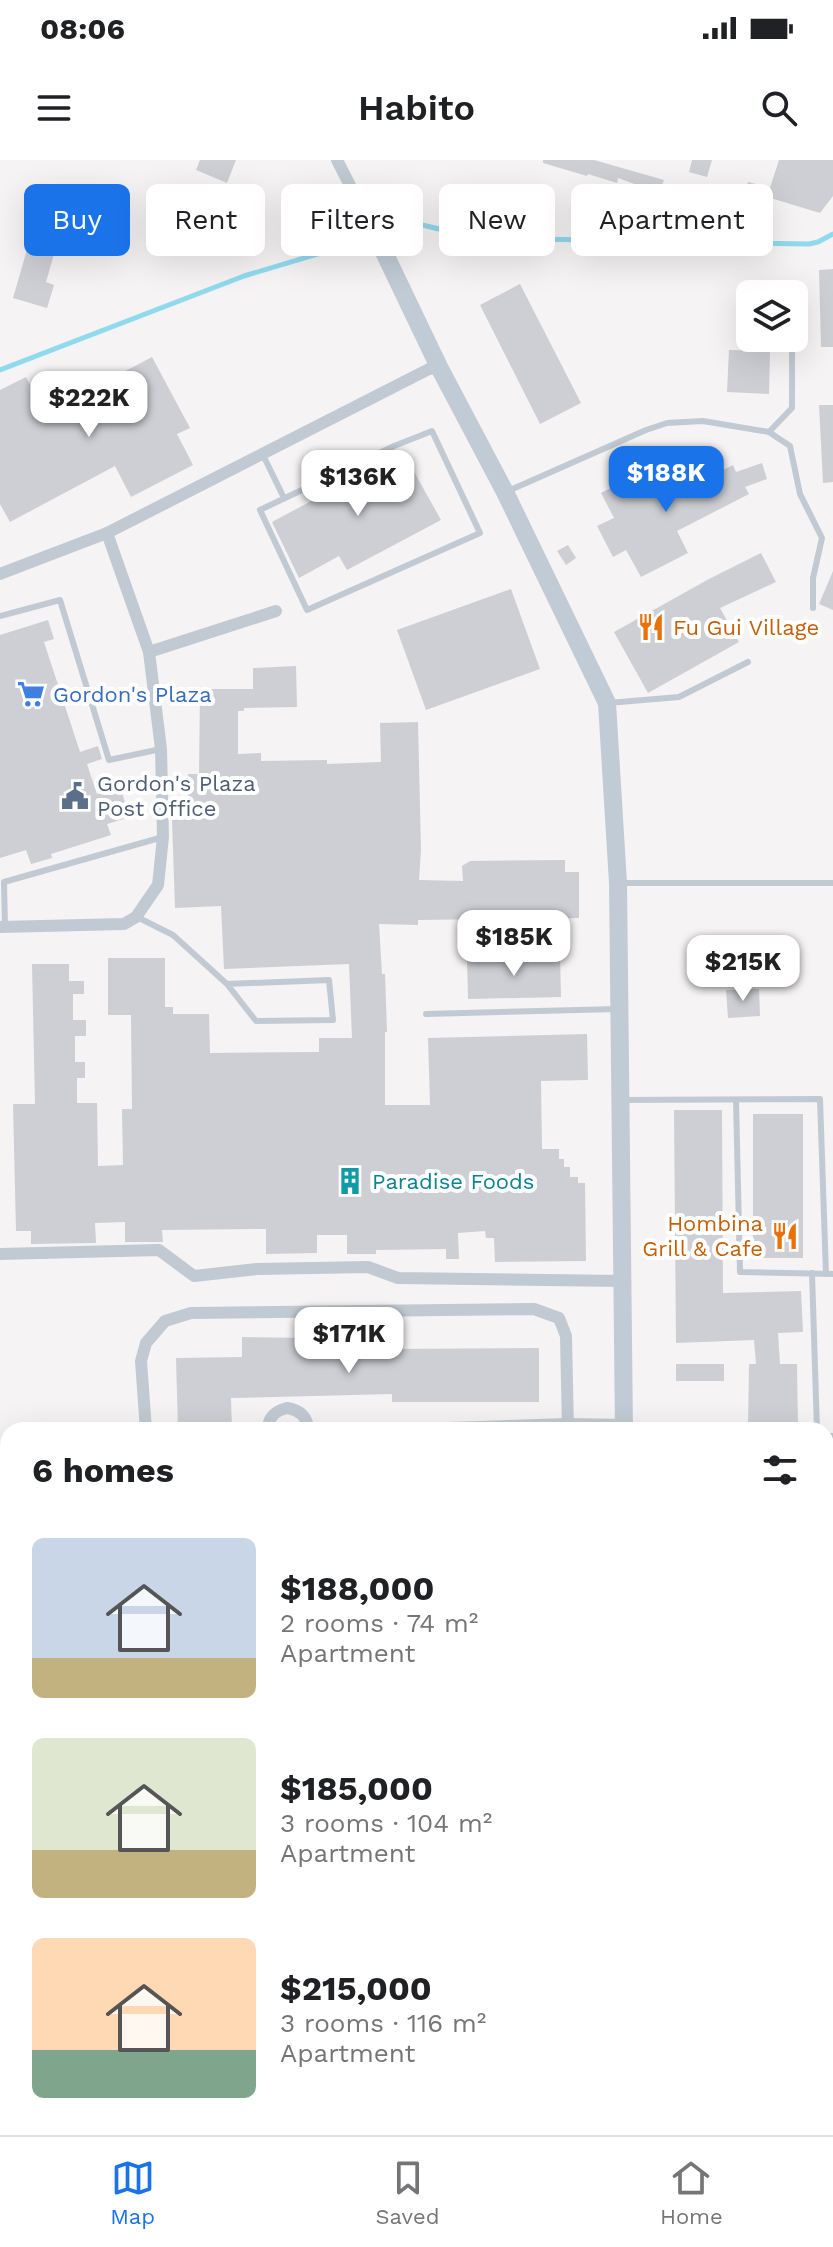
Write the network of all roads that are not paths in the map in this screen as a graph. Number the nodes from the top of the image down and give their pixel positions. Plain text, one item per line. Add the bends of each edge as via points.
1 (337, 160) edge
2 (350, 184) edge
3 (386, 256) edge
4 (792, 352) edge
5 (439, 367) junction
6 (769, 432) junction
7 (263, 455) junction
8 (505, 492) junction
9 (284, 498) junction
10 (107, 533) junction
11 (833, 536) edge
12 (822, 538) junction
13 (0, 574) edge
14 (813, 608) dead end
15 (276, 611) dead end
16 (0, 616) edge
17 (149, 652) junction
18 (748, 662) dead end
19 (607, 703) junction
20 (161, 749) junction
21 (163, 837) junction
22 (2, 882) edge
23 (618, 883) junction
24 (833, 883) edge
25 (136, 917) junction
26 (2, 927) edge
27 (227, 984) junction
28 (621, 1009) junction
29 (426, 1014) dead end
30 (620, 1100) junction
31 (736, 1100) junction
32 (0, 1254) edge
33 (812, 1273) junction
34 (830, 1274) edge
35 (623, 1281) junction
36 (145, 1422) edge
37 (269, 1422) edge
38 (307, 1422) edge
39 (568, 1422) edge
40 (624, 1422) edge
41 (817, 1422) edge

1 - 2 street
3 - 5 street
4 - 6 lane via 792,408
5 - 7 street
5 - 8 street
6 - 8 lane via 703,421 667,423
6 - 12 lane via 790,446 800,494
7 - 9 lane
7 - 10 street
8 - 19 street
9 - 9 lane via 432,431 480,533 307,610 260,510
10 - 13 street
10 - 17 street
11 - 12 lane
12 - 14 lane
15 - 17 street
16 - 20 lane via 60,600 109,760
17 - 20 street
18 - 19 lane via 679,697
19 - 23 street
20 - 21 street
21 - 22 lane
21 - 25 street via 158,885
22 - 26 lane
23 - 24 lane
23 - 28 street
25 - 26 street via 111,925
25 - 27 lane via 173,935
27 - 27 lane via 256,1021 333,1020 329,980
28 - 29 lane
28 - 30 street
30 - 31 lane
30 - 35 street
31 - 33 lane via 740,1272
31 - 34 lane via 820,1099
32 - 35 street via 159,1250 194,1276 368,1267 398,1278
33 - 34 lane
33 - 41 lane
35 - 40 street
36 - 39 street via 141,1361 146,1343 165,1321 191,1313 534,1309 559,1318 566,1336
37 - 38 street via 287,1408 301,1413

